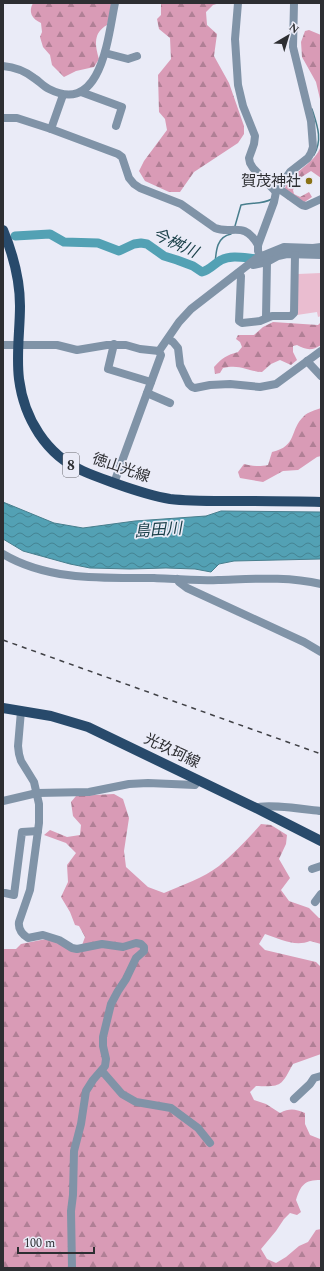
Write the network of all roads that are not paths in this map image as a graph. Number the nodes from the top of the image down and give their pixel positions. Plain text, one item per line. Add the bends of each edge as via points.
1 (115, 3) edge
2 (238, 3) edge
3 (294, 3) edge
4 (105, 53) junction
5 (137, 56) dead end
6 (3, 66) edge
7 (81, 92) junction
8 (63, 95) junction
9 (3, 118) edge
10 (116, 126) dead end
11 (51, 129) junction
12 (277, 190) junction
13 (321, 199) edge
14 (3, 230) edge
15 (258, 245) junction
16 (321, 247) edge
17 (295, 255) junction
18 (321, 255) edge
19 (260, 256) junction
20 (267, 262) junction
21 (251, 263) junction
22 (238, 273) junction
23 (266, 317) junction
24 (168, 338) junction
25 (3, 344) edge
26 (15, 344) junction
27 (114, 344) junction
28 (160, 351) junction
29 (321, 351) edge
30 (307, 361) junction
31 (321, 376) edge
32 (150, 382) junction
33 (147, 394) junction
34 (170, 403) dead end
35 (114, 483) junction
36 (321, 502) edge
37 (3, 554) edge
38 (177, 579) junction
39 (321, 584) edge
40 (321, 652) edge
41 (3, 708) edge
42 (21, 711) junction
43 (199, 780) junction
44 (37, 793) junction
45 (3, 801) edge
46 (256, 808) junction
47 (291, 808) junction
48 (321, 811) edge
49 (285, 822) junction
50 (38, 831) junction
51 (321, 841) edge
52 (321, 866) edge
53 (312, 869) dead end
54 (5, 893) dead end
55 (321, 894) edge
56 (315, 902) dead end
57 (102, 1071) junction
58 (321, 1076) edge
59 (294, 1099) dead end
60 (210, 1143) dead end
61 (72, 1268) edge

1 - 4 street
2 - 12 street via 238,85 255,136 250,163
3 - 12 street via 293,47 312,121 313,147 308,158 290,172
4 - 5 street via 128,59
4 - 7 street via 94,79 87,89
6 - 8 street via 18,69
7 - 8 street
7 - 10 street via 122,107
8 - 11 street
9 - 11 street via 17,118
11 - 15 street via 118,154 122,157 130,178 140,188 181,204 215,228 246,231
12 - 13 street via 306,206
12 - 15 street
14 - 26 main road, 徳山光線 / 8 via 12,253 19,288 20,305
15 - 19 street
16 - 19 street via 284,247
17 - 18 street
17 - 20 street via 278,256
17 - 23 street via 294,313 291,316
19 - 21 street
20 - 21 street via 253,265
20 - 23 street
21 - 22 street
22 - 23 street via 241,276 239,321 242,323
22 - 24 street via 191,309
24 - 28 street
24 - 30 street via 178,348 180,365 189,384 195,388 230,384 269,386 280,382
25 - 26 street
26 - 27 street via 57,345 77,350
26 - 35 main road, 徳山光線 / 8 via 21,394 34,427 44,441 69,463
27 - 28 street
27 - 32 street via 108,369
28 - 32 street via 161,355
29 - 30 street
30 - 31 street
32 - 33 street
33 - 34 street
33 - 35 street
35 - 36 main road, 徳山光線 / 8 via 170,499
37 - 38 street via 30,566 67,575 114,579
38 - 39 street via 259,578
38 - 40 street via 187,588
41 - 42 main road, 光玖珂線
42 - 43 main road, 光玖珂線 via 88,727
42 - 44 street via 19,754
43 - 44 street via 195,785 148,783 90,792
43 - 46 main road, 光玖珂線
44 - 45 street
44 - 50 street
46 - 47 street
46 - 49 main road, 光玖珂線
47 - 48 street
47 - 49 street via 287,811
49 - 51 main road, 光玖珂線
50 - 54 street via 22,832 14,895
50 - 57 street via 30,890 18,926 24,936 32,938 43,935 78,949 102,944 123,947 136,943 144,947 144,951 134,962 111,1004 103,1037 102,1046 106,1059
52 - 53 street
55 - 56 street
57 - 60 street via 122,1094 136,1102 171,1108 198,1128
57 - 61 street via 86,1091 74,1151
58 - 59 street via 314,1078

